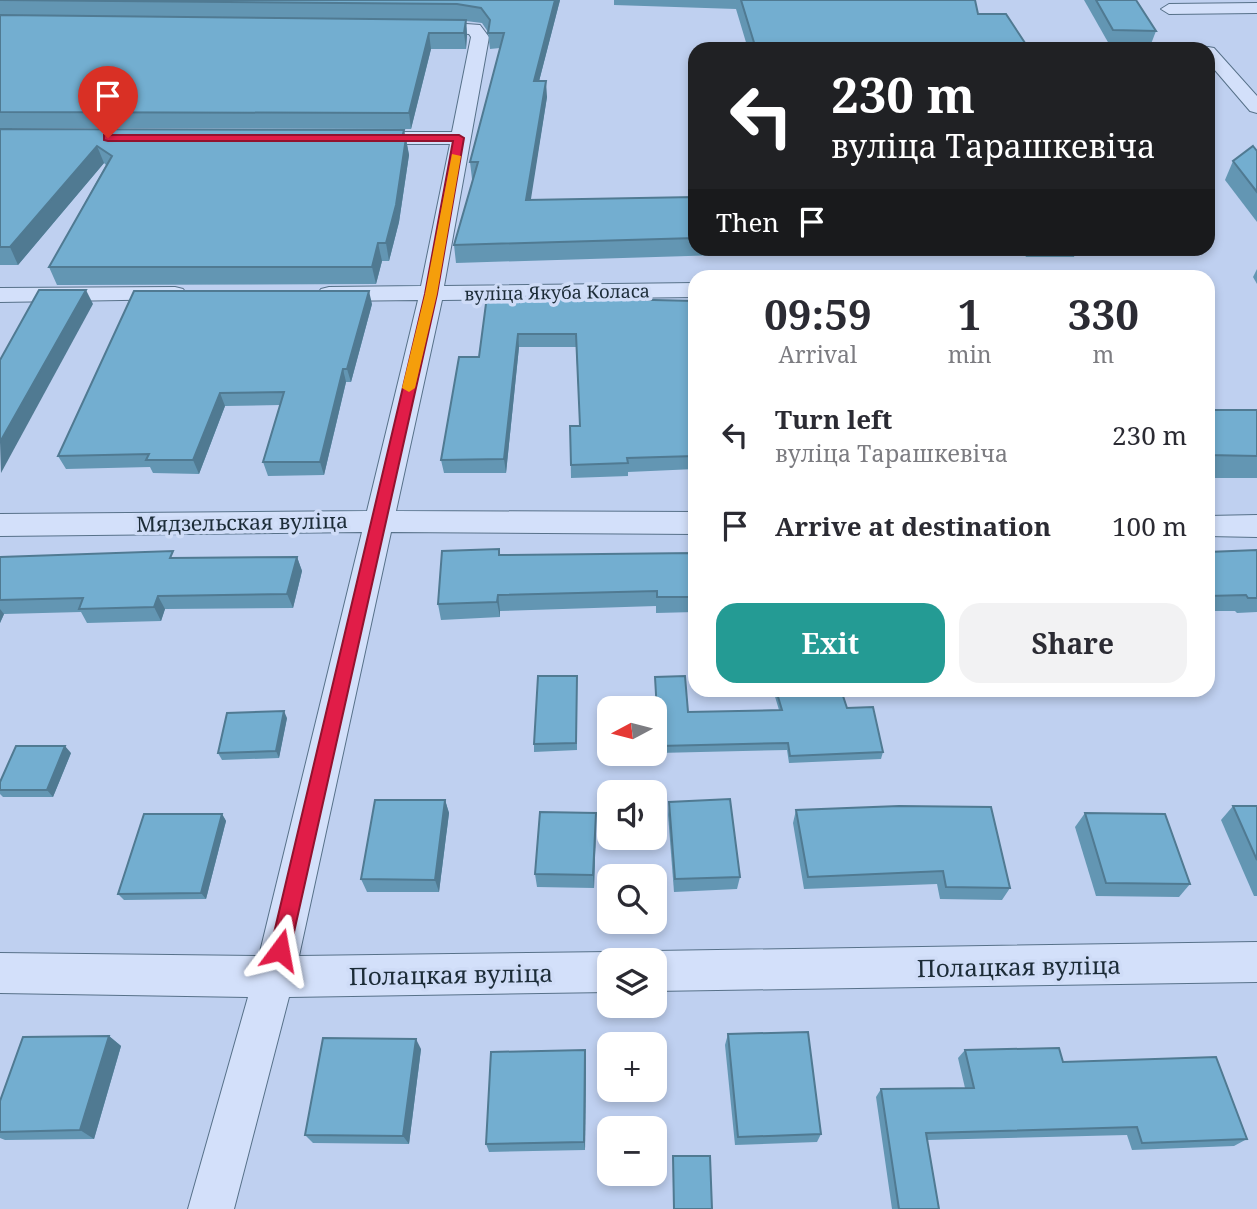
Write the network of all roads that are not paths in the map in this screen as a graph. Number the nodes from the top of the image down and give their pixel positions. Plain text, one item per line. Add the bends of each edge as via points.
1 (1164, 5) edge
2 (1257, 8) edge
3 (403, 26) edge
4 (1184, 26) dead end
5 (1215, 59) edge
6 (1256, 104) edge
7 (348, 138) edge
8 (459, 138) junction
9 (688, 290) edge
10 (195, 294) edge
11 (306, 294) edge
12 (431, 294) junction
13 (0, 295) edge
14 (377, 521) junction
15 (688, 523) edge
16 (0, 525) edge
17 (1215, 526) edge
18 (1257, 526) edge
19 (1257, 962) edge
20 (667, 971) edge
21 (597, 972) edge
22 (0, 973) edge
23 (274, 977) junction
24 (211, 1209) edge

1 - 2 street
1 - 4 street
3 - 8 street via 474,29 480,37
5 - 6 street
7 - 8 street
8 - 12 street
9 - 12 street, вуліца Якуба Коласа
10 - 13 street
11 - 12 street, вуліца Якуба Коласа
12 - 14 street
14 - 15 street, Мядзельская вуліца
14 - 16 street, Мядзельская вуліца
14 - 23 street
17 - 18 street
19 - 20 street, Полацкая вуліца
21 - 23 street, Полацкая вуліца
22 - 23 street, Полацкая вуліца
23 - 24 street

